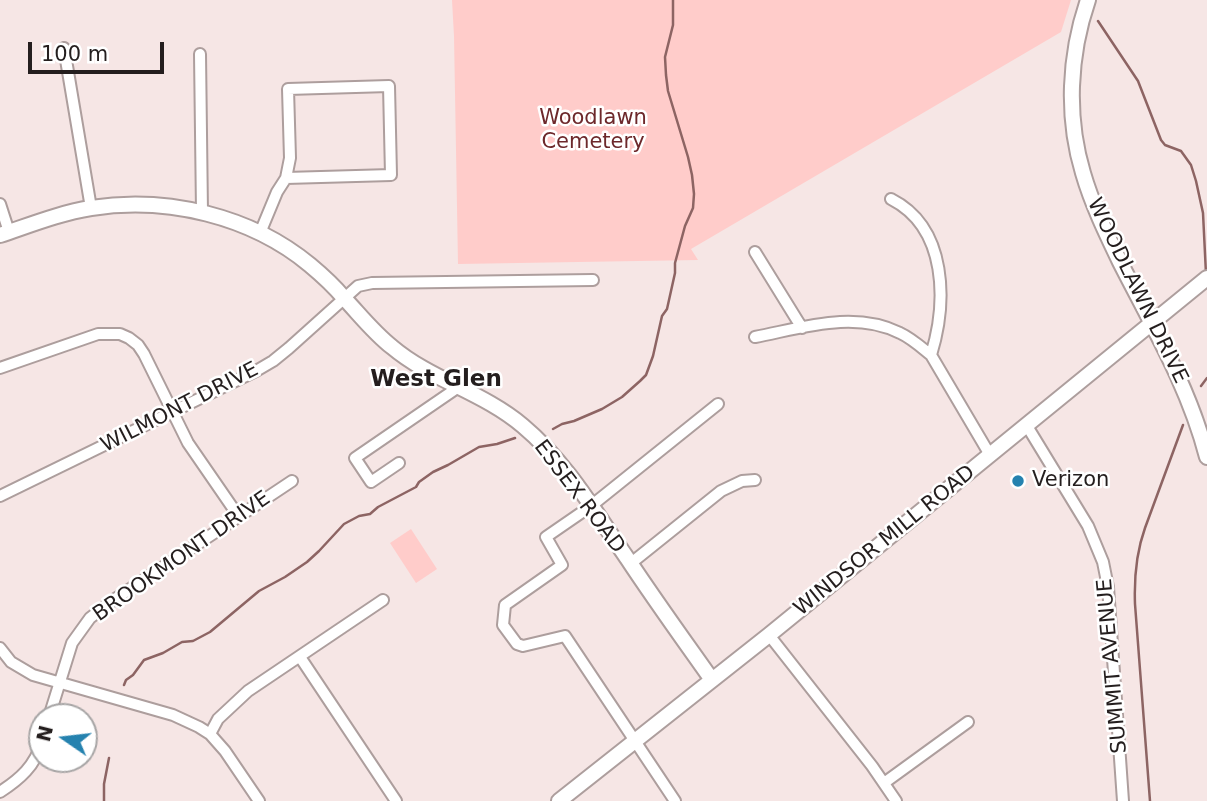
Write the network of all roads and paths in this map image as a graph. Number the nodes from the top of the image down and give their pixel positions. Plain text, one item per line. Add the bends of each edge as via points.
1 (1088, 0) edge
2 (64, 48) dead end
3 (200, 54) dead end
4 (286, 177) junction
5 (891, 199) dead end
6 (0, 204) edge
7 (91, 208) junction
8 (202, 212) junction
9 (5, 233) edge
10 (260, 233) junction
11 (755, 252) dead end
12 (1205, 279) edge
13 (593, 280) dead end
14 (344, 298) junction
15 (1152, 324) junction
16 (802, 328) junction
17 (755, 337) dead end
18 (931, 355) junction
19 (0, 368) edge
20 (460, 386) junction
21 (718, 404) dead end
22 (173, 413) junction
23 (1027, 426) junction
24 (1207, 453) edge
25 (990, 456) junction
26 (399, 463) dead end
27 (754, 480) dead end
28 (292, 481) dead end
29 (0, 496) edge
30 (591, 506) junction
31 (239, 517) junction
32 (630, 564) junction
33 (383, 600) dead end
34 (769, 635) junction
35 (0, 648) edge
36 (300, 657) junction
37 (712, 680) junction
38 (59, 683) junction
39 (53, 703) edge
40 (968, 722) dead end
41 (209, 734) junction
42 (635, 740) junction
43 (28, 770) edge
44 (884, 783) junction
45 (0, 792) edge
46 (259, 801) edge
47 (396, 801) edge
48 (559, 801) edge
49 (675, 801) edge
50 (896, 801) edge
51 (1124, 801) edge

1 - 15 main road, WOODLAWN DRIVE via 1073,71 1077,152 1099,217
2 - 7 street
3 - 8 street
4 - 4 street via 391,175 389,86 288,89 290,158
4 - 10 street
5 - 18 street via 911,213 928,235 939,266 940,320
6 - 9 street
7 - 8 main road, ESSEX ROAD via 136,205
7 - 9 main road, ESSEX ROAD
8 - 10 main road, ESSEX ROAD
10 - 14 main road, ESSEX ROAD via 307,263
11 - 16 street
12 - 15 main road, WINDSOR MILL ROAD
13 - 14 street, WILMONT DRIVE via 372,283 358,286
14 - 20 main road, ESSEX ROAD via 392,348
14 - 22 street, WILMONT DRIVE via 273,361
15 - 23 main road, WINDSOR MILL ROAD
15 - 24 main road, WOODLAWN DRIVE via 1181,383
16 - 17 street
16 - 18 street via 849,321 880,325
18 - 25 street
19 - 22 street via 98,334 120,334 138,345
20 - 26 street via 355,458 372,482
20 - 30 main road, ESSEX ROAD via 523,426 550,452
21 - 30 street
22 - 29 street, WILMONT DRIVE
22 - 31 street
23 - 25 main road, WINDSOR MILL ROAD
23 - 51 street, SUMMIT AVENUE via 1088,526 1103,562
25 - 34 main road, WINDSOR MILL ROAD
27 - 32 street via 721,491
28 - 31 street, BROOKMONT DRIVE
30 - 32 main road, ESSEX ROAD
30 - 42 street via 545,537 562,565 505,605 503,625 523,646 565,636
31 - 38 street, BROOKMONT DRIVE via 90,618 72,643
32 - 37 main road, ESSEX ROAD
33 - 36 street
34 - 37 main road, WINDSOR MILL ROAD
34 - 44 street
35 - 38 street via 22,670
36 - 41 street via 239,698
36 - 47 street
37 - 42 main road, WINDSOR MILL ROAD
38 - 39 street, BROOKMONT DRIVE
38 - 41 street via 173,715
40 - 44 street
41 - 46 street
42 - 48 main road, WINDSOR MILL ROAD
42 - 49 street
43 - 45 street
44 - 50 street

